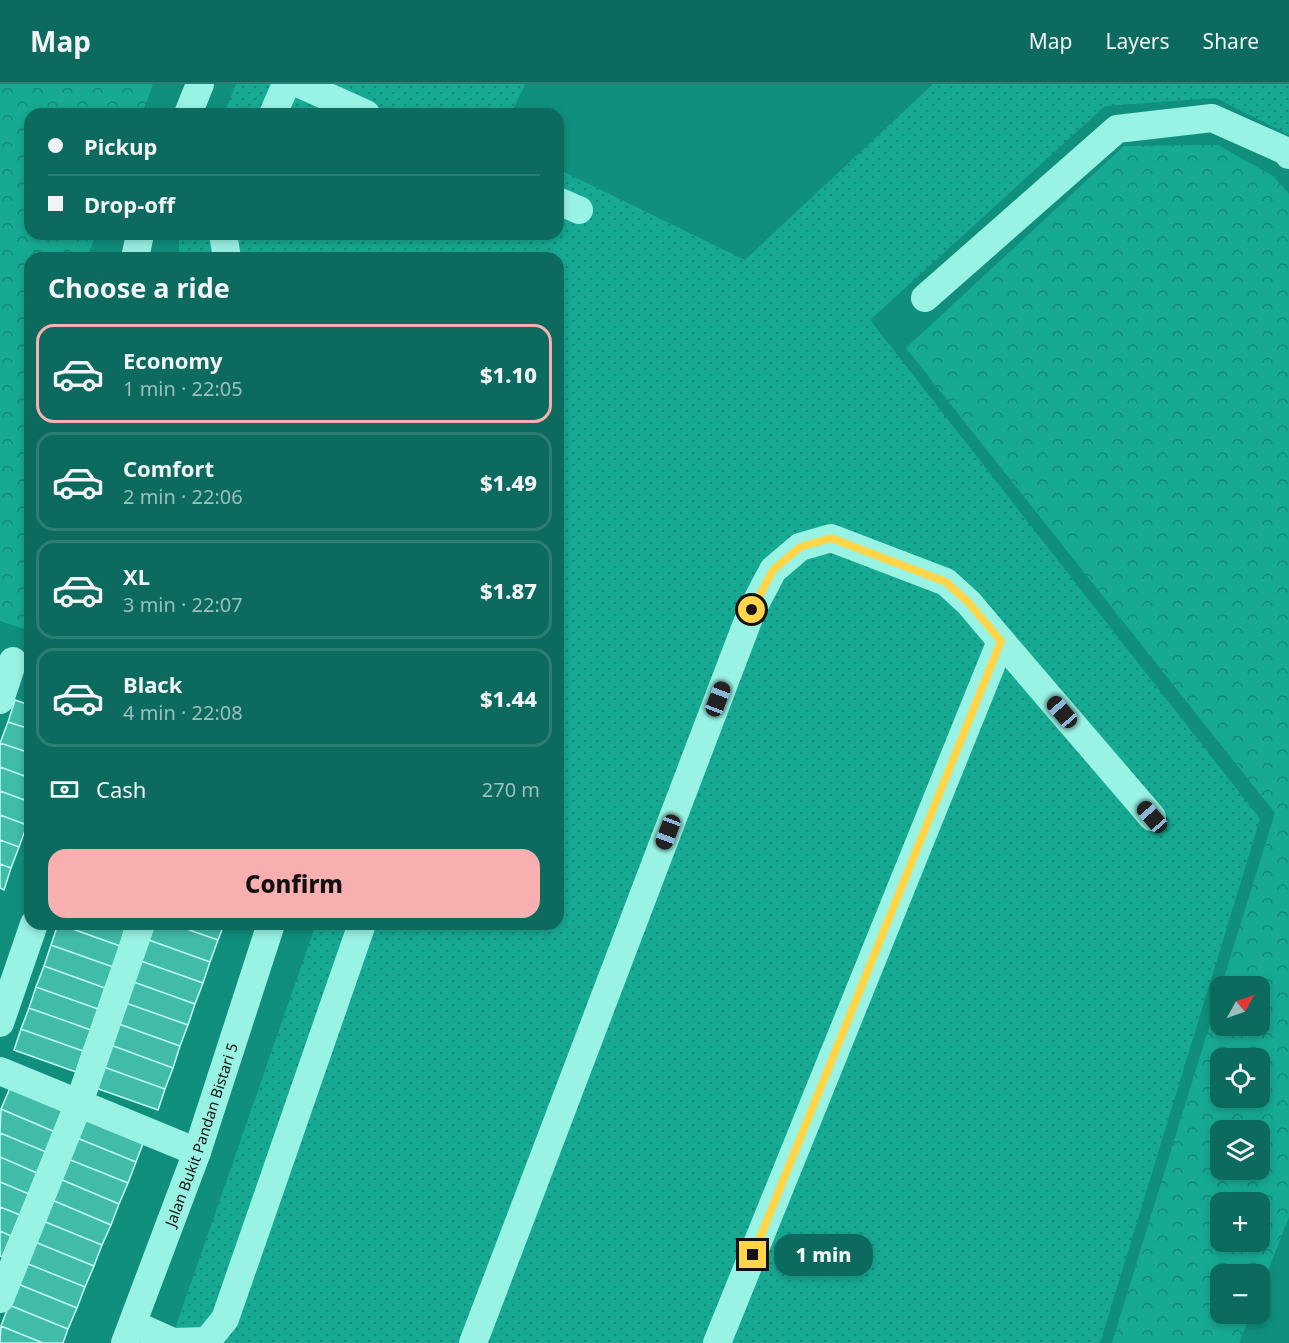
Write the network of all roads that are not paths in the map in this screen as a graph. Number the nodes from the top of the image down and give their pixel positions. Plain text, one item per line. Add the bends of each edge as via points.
1 (200, 84) edge
2 (286, 84) edge
3 (300, 84) edge
4 (190, 108) edge
5 (276, 108) edge
6 (353, 108) edge
7 (1289, 155) edge
8 (925, 298) dead end
9 (1001, 641) junction
10 (14, 661) edge
11 (0, 700) edge
12 (1152, 817) dead end
13 (32, 930) edge
14 (139, 930) edge
15 (269, 930) edge
16 (360, 930) edge
17 (0, 1023) edge
18 (0, 1071) edge
19 (79, 1103) junction
20 (197, 1152) junction
21 (0, 1299) edge
22 (129, 1333) edge
23 (473, 1343) edge
24 (717, 1343) edge

1 - 4 street
2 - 5 street
3 - 6 street
7 - 8 street via 1212,118 1117,129
9 - 12 street
9 - 23 street via 946,582 831,538 800,547 773,570 752,610
9 - 24 street
10 - 11 street
13 - 17 street
14 - 19 street
15 - 20 street, Jalan Bukit Pandan Bistari 5
16 - 22 street via 225,1319 207,1341 173,1342
18 - 19 street
19 - 20 street
19 - 21 street
20 - 22 street, Jalan Bukit Pandan Bistari 5

